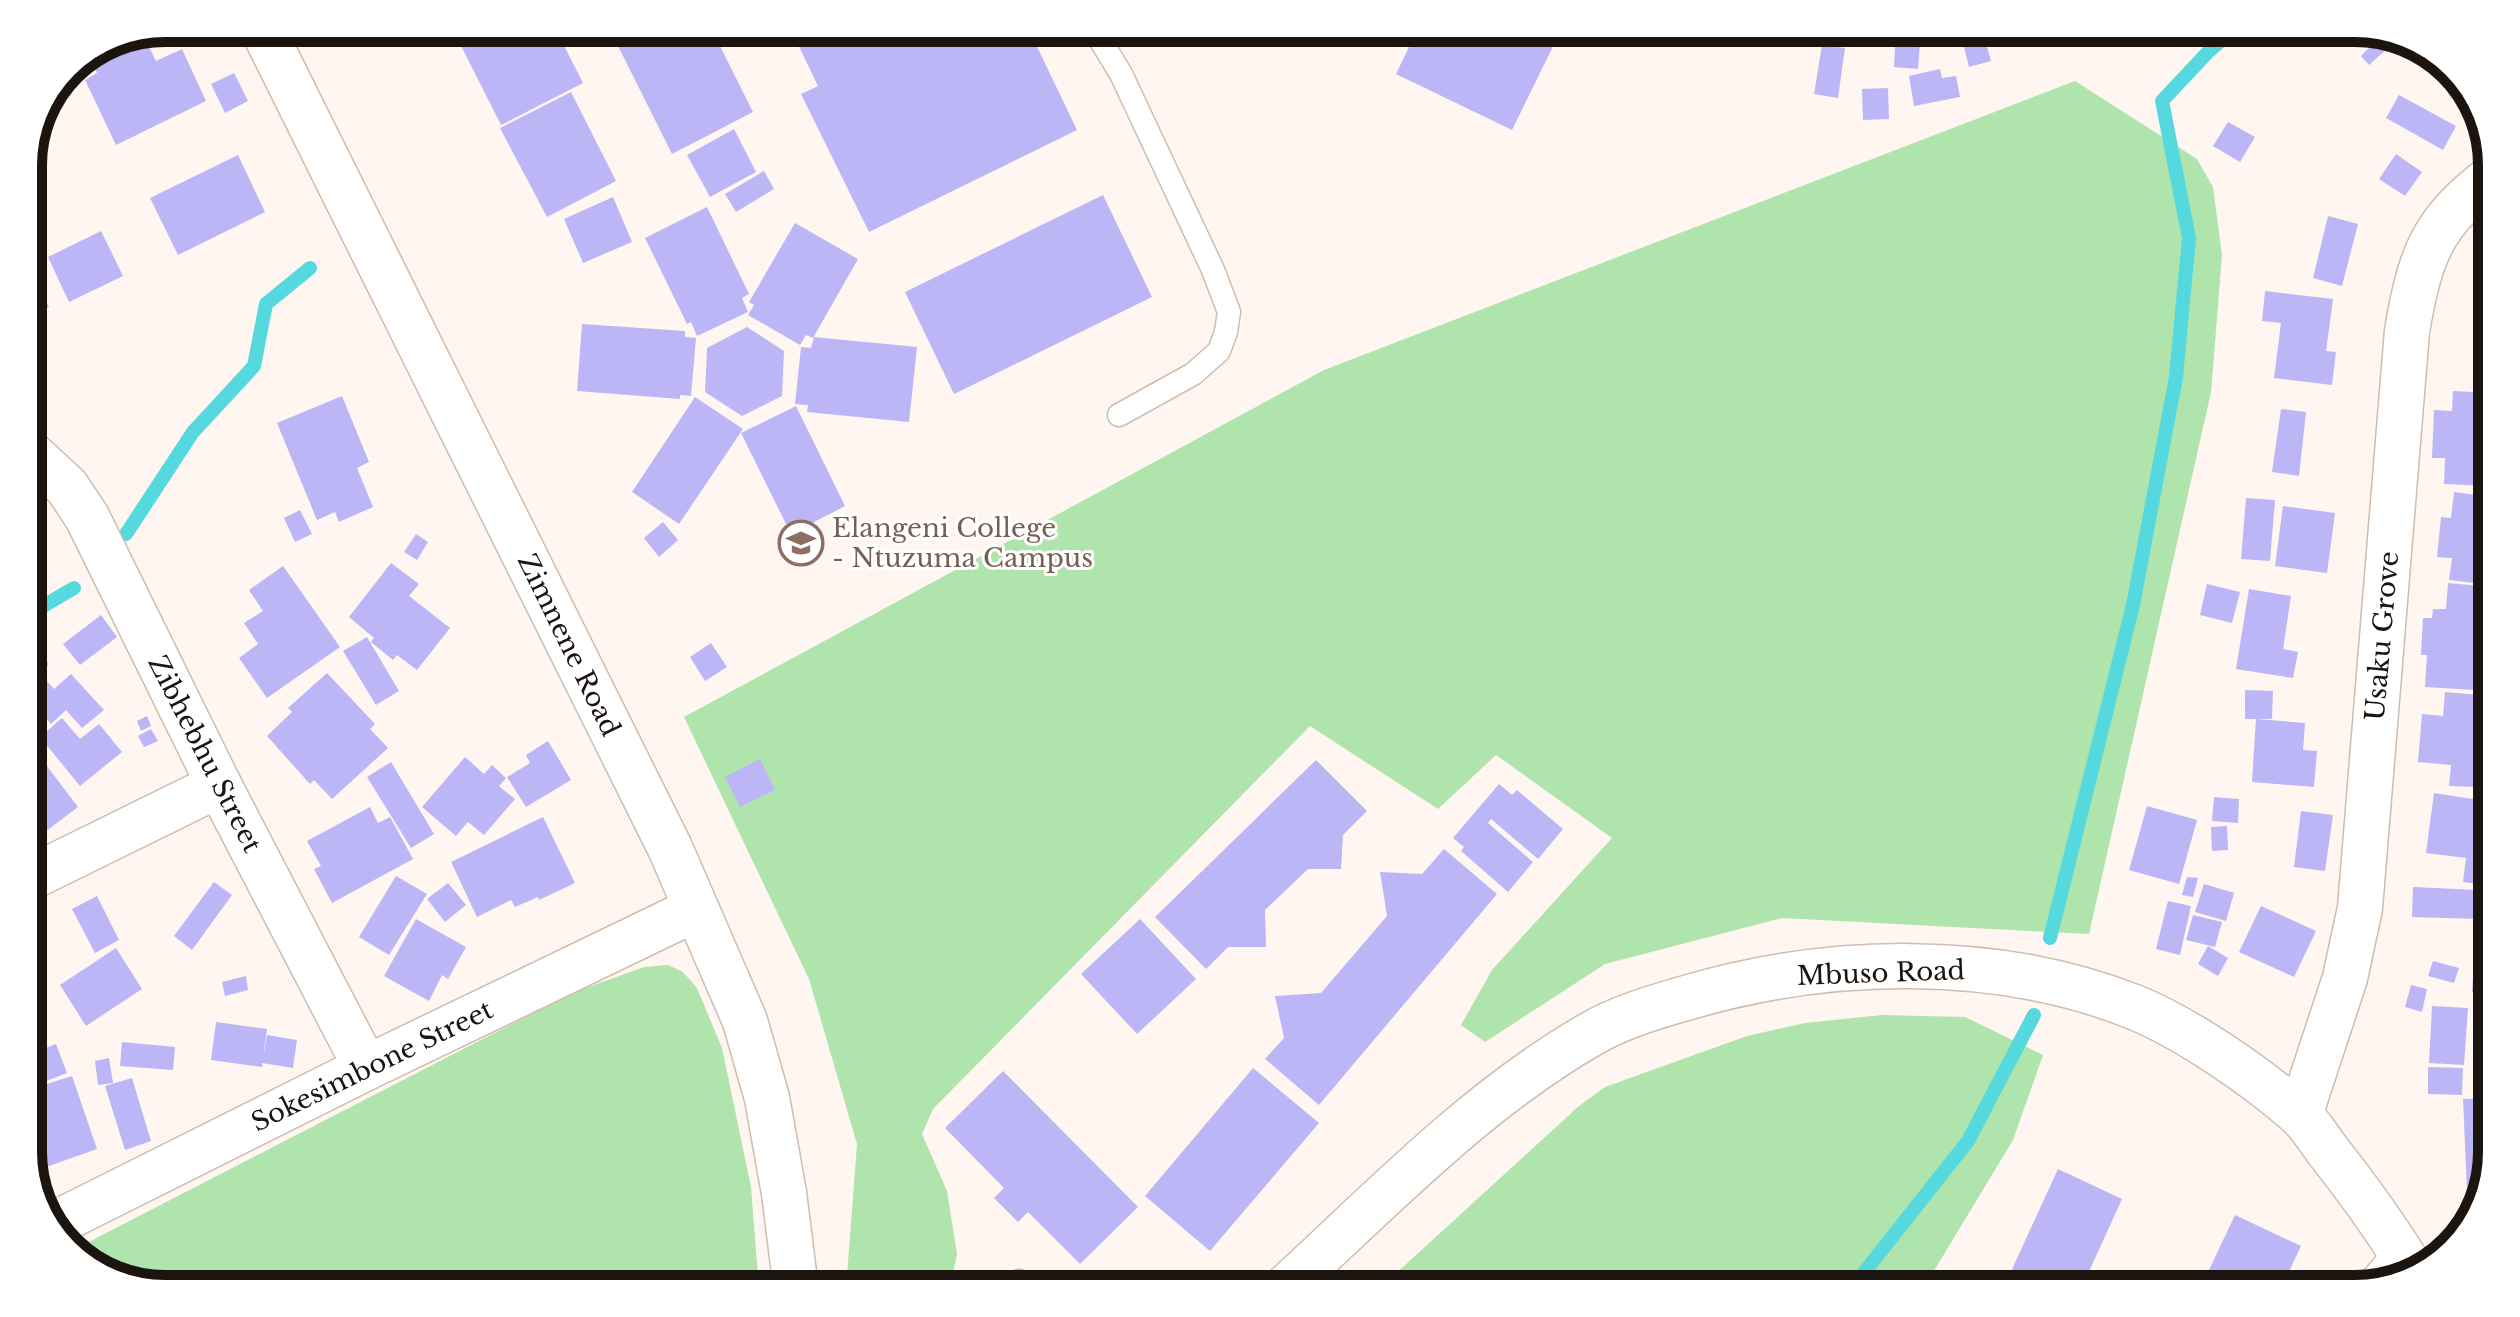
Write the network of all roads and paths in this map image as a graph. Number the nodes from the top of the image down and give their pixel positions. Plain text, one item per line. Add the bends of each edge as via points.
1 (269, 42) edge
2 (1103, 42) edge
3 (2478, 188) edge
4 (1119, 415) dead end
5 (42, 464) edge
6 (219, 785) junction
7 (42, 872) edge
8 (696, 909) junction
9 (366, 1068) junction
10 (2300, 1115) junction
11 (63, 1220) edge
12 (2406, 1260) edge
13 (794, 1275) edge
14 (1299, 1275) edge

1 - 8 street, Zimnene Road
2 - 4 lane via 1229,312 1219,351 1193,374
3 - 10 street, Usaku Grove via 2437,230 2414,287 2360,908 2345,978
5 - 6 street, Zibhebhu Street via 67,487 87,517
6 - 7 street
6 - 9 street, Zibhebhu Street
8 - 9 street, Sokesimbone Street
8 - 13 street, Zimnene Road via 745,1021 767,1098
9 - 11 street, Sokesimbone Street
10 - 12 street, Mbuso Road
10 - 14 street, Mbuso Road via 2198,1040 2134,1007 2009,972 1926,966 1822,970 1732,984 1594,1032 1521,1078

